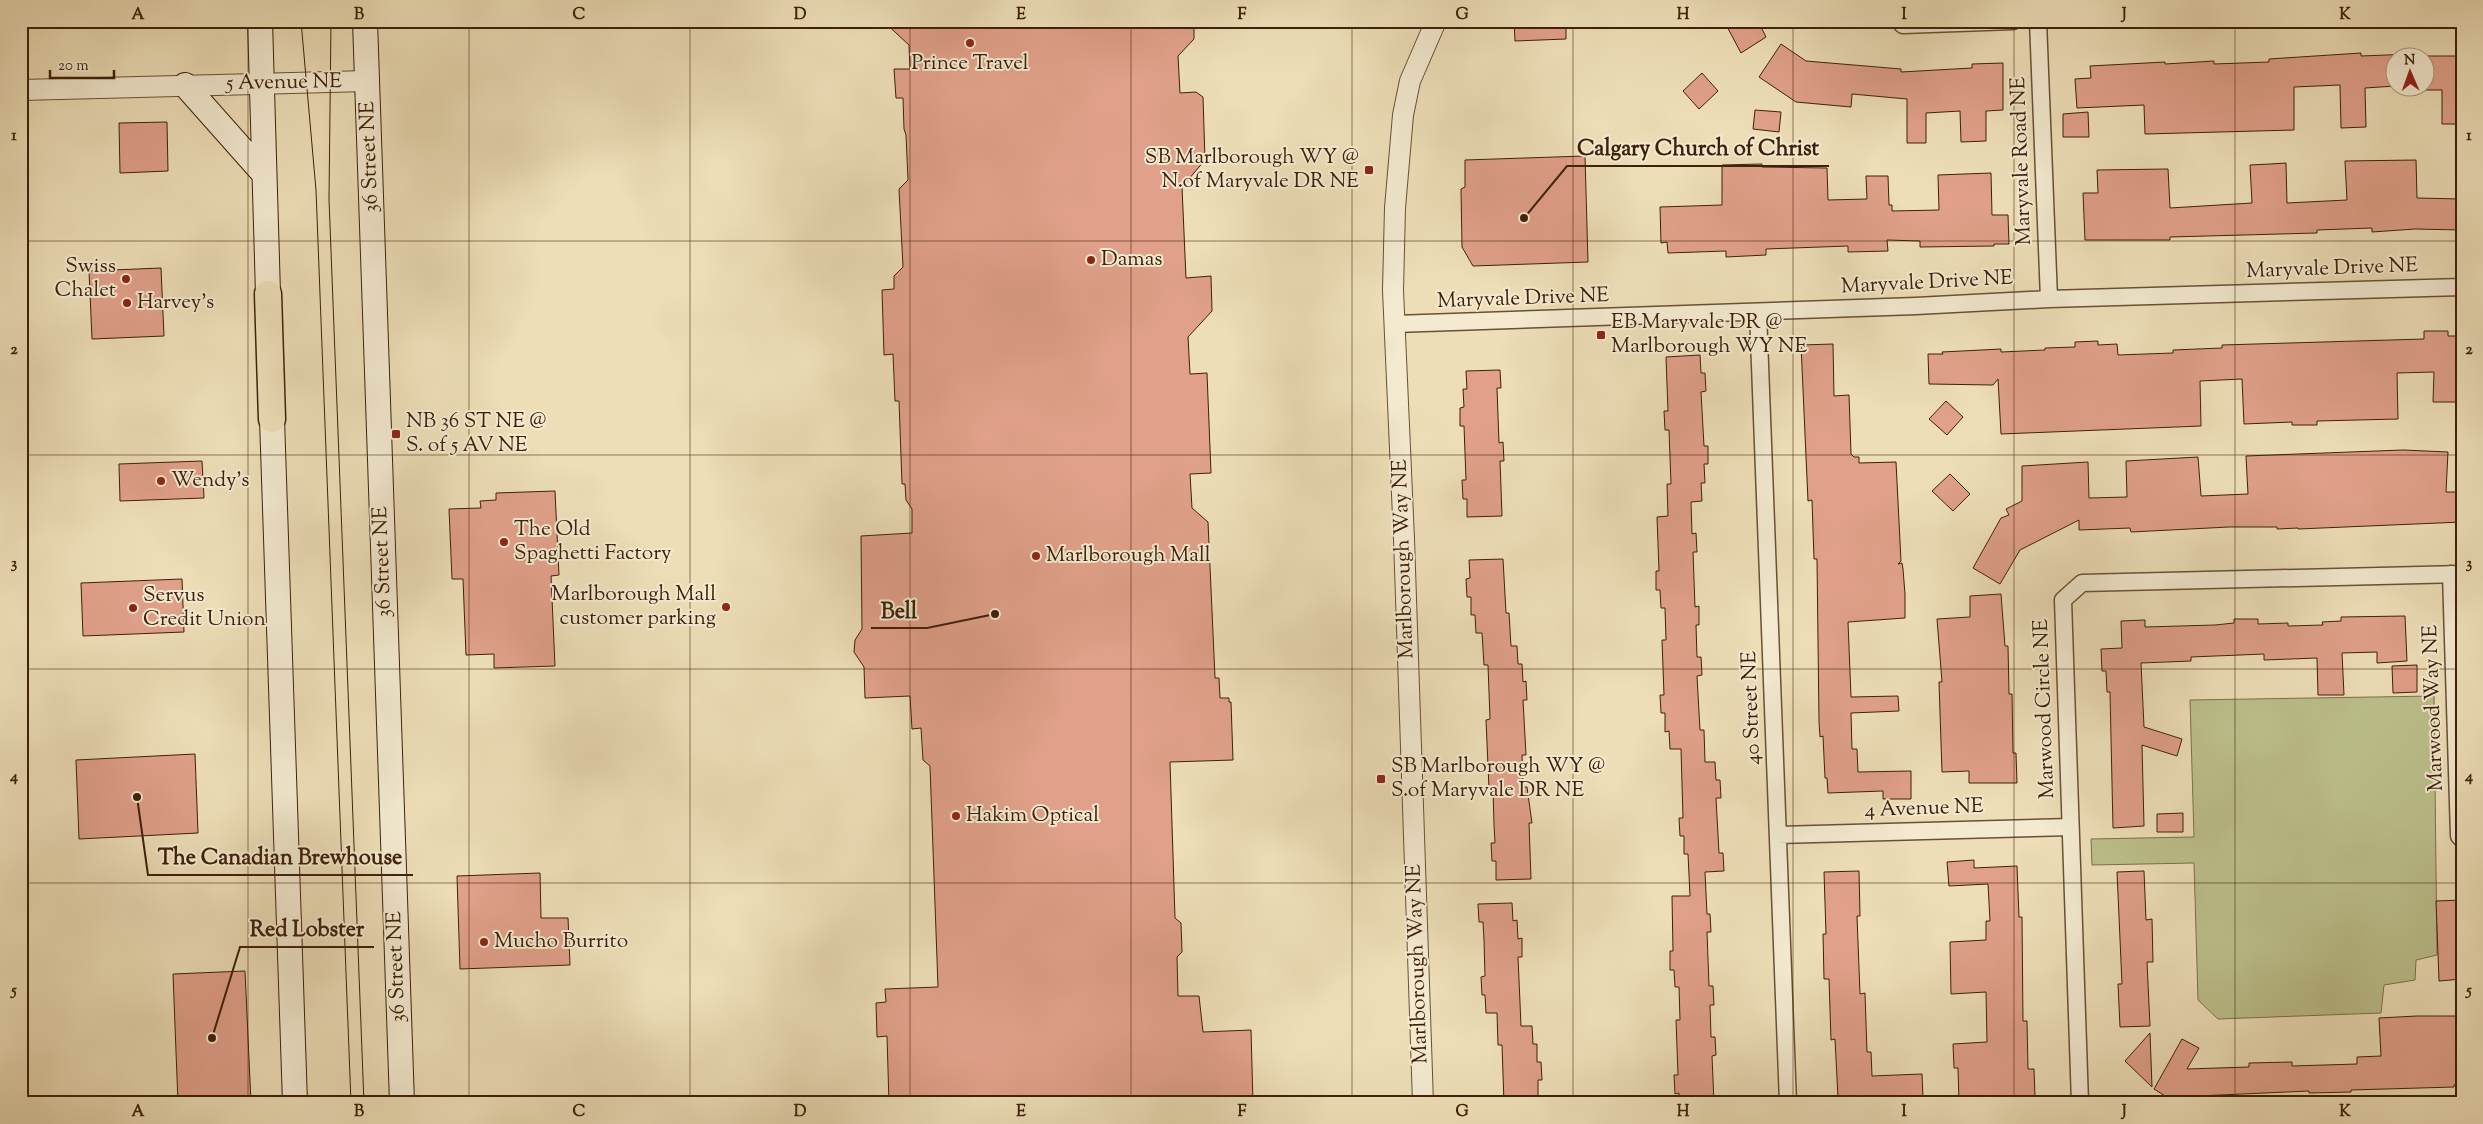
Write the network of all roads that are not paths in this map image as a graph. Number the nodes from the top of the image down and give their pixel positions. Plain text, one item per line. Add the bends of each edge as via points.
1 (260, 21) edge
2 (365, 21) edge
3 (1436, 21) edge
4 (1899, 21) edge
5 (2012, 21) edge
6 (2038, 21) edge
7 (367, 81) junction
8 (262, 83) junction
9 (185, 85) junction
10 (21, 90) edge
11 (264, 174) junction
12 (2462, 287) edge
13 (268, 294) joint
14 (2049, 298) junction
15 (1758, 312) junction
16 (1395, 324) junction
17 (272, 419) joint
18 (2457, 574) edge
19 (2070, 827) junction
20 (1778, 835) junction
21 (2462, 839) edge
22 (295, 1103) edge
23 (402, 1103) edge
24 (1423, 1103) edge
25 (1788, 1103) edge
26 (2080, 1103) edge

1 - 8 main road
2 - 7 main road, 36 Street NE
3 - 16 street, Marlborough Way NE via 1410,81 1403,115 1395,208
4 - 5 street via 1903,25
6 - 14 street, Maryvale Road NE
7 - 8 street, 5 Avenue NE
7 - 23 main road, 36 Street NE
8 - 9 street, 5 Avenue NE
8 - 11 main road
9 - 10 street, 5 Avenue NE
9 - 11 main road
11 - 13 main road
12 - 14 street, Maryvale Drive NE
13 - 17 main road
14 - 15 street, Maryvale Drive NE
15 - 16 street, Maryvale Drive NE
15 - 20 street, 40 Street NE
16 - 24 street, Marlborough Way NE
17 - 22 main road
18 - 19 street, Marwood Circle NE via 2082,583 2063,600
18 - 21 street, Marwood Way NE via 2459,836
19 - 20 street, 4 Avenue NE
19 - 26 street, Marwood Circle NE
20 - 25 street, 40 Street NE

